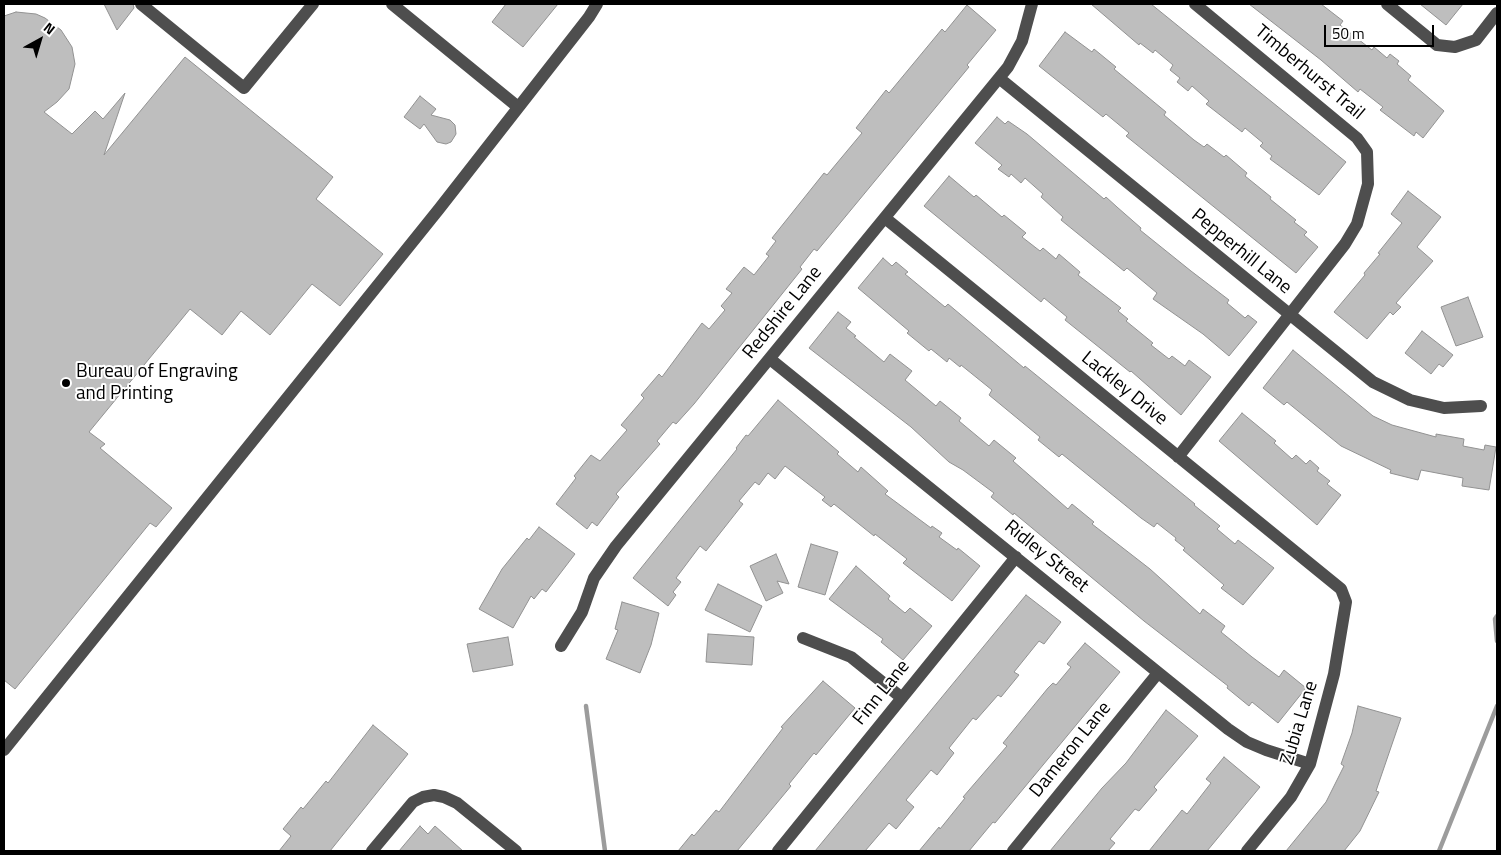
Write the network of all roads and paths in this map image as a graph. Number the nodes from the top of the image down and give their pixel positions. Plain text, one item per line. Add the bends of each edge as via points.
1 (141, 4) edge
2 (313, 4) edge
3 (392, 4) edge
4 (597, 4) edge
5 (1032, 4) edge
6 (1195, 4) edge
7 (1387, 4) edge
8 (1497, 13) edge
9 (999, 78) junction
10 (518, 107) junction
11 (885, 218) junction
12 (1290, 316) junction
13 (770, 359) junction
14 (1481, 406) dead end
15 (1178, 457) junction
16 (1016, 557) junction
17 (1341, 589) joint
18 (803, 638) dead end
19 (562, 646) dead end
20 (1158, 673) junction
21 (902, 698) junction
22 (4, 750) edge
23 (1310, 764) junction
24 (372, 851) edge
25 (516, 851) edge
26 (778, 851) edge
27 (1013, 851) edge
28 (1247, 851) edge

1 - 2 street via 244,88
3 - 10 street
4 - 10 street
5 - 9 street, Redshire Lane via 1022,41
6 - 12 street, Timberhurst Trail via 1344,125 1367,152 1368,184 1357,224 1334,260
7 - 8 street via 1437,44 1455,48 1476,40
9 - 11 street, Redshire Lane
9 - 12 street, Pepperhill Lane
10 - 22 street
11 - 13 street, Redshire Lane
11 - 15 street, Lackley Drive
12 - 14 street, Pepperhill Lane via 1373,382 1390,391 1410,400 1444,408
12 - 15 street, Timberhurst Trail
13 - 16 street, Ridley Street
13 - 19 street, Redshire Lane via 616,546 594,578 582,612
15 - 17 street, Lackley Drive
16 - 20 street, Ridley Street
16 - 21 street, Finn Lane
17 - 23 street, Zubia Lane via 1346,602 1334,674
18 - 21 street via 851,657
20 - 23 street, Ridley Street via 1247,742
20 - 27 street, Dameron Lane
21 - 26 street, Finn Lane
23 - 28 street, Zubia Lane via 1291,797
24 - 25 street via 413,802 434,795 457,803

